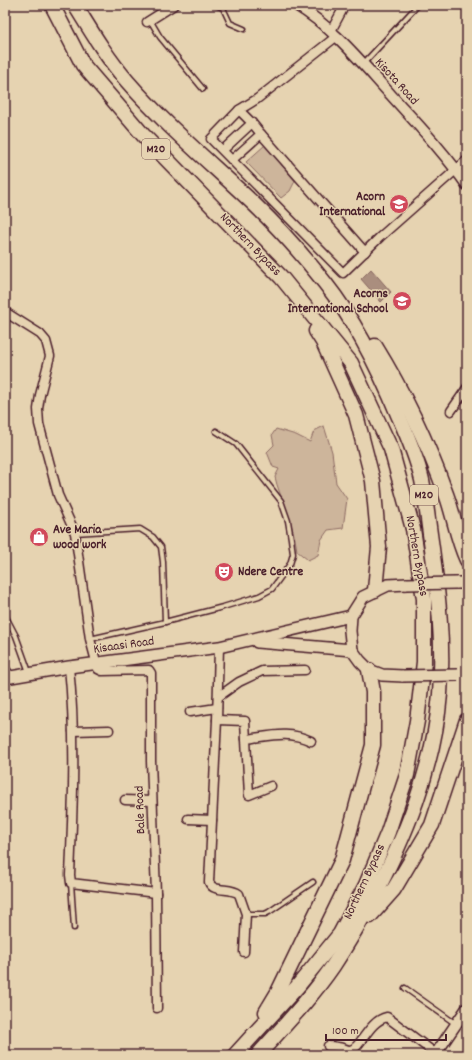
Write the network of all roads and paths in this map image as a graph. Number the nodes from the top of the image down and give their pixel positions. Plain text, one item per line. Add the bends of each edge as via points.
1 (52, 5) edge
2 (76, 5) edge
3 (174, 5) edge
4 (216, 5) edge
5 (296, 5) edge
6 (344, 5) edge
7 (418, 5) edge
8 (149, 21) joint
9 (244, 29) dead end
10 (334, 34) junction
11 (363, 64) junction
12 (203, 89) dead end
13 (239, 110) junction
14 (252, 123) junction
15 (261, 134) junction
16 (223, 150) junction
17 (232, 160) junction
18 (467, 160) edge
19 (457, 170) junction
20 (467, 186) edge
21 (364, 252) junction
22 (281, 277) junction
23 (328, 286) junction
24 (5, 312) edge
25 (467, 388) edge
26 (451, 411) dead end
27 (216, 431) dead end
28 (75, 533) junction
29 (467, 560) edge
30 (461, 583) edge
31 (375, 590) junction
32 (5, 616) edge
33 (351, 616) junction
34 (165, 622) junction
35 (90, 639) junction
36 (246, 641) junction
37 (219, 647) junction
38 (352, 650) junction
39 (96, 664) junction
40 (69, 667) junction
41 (305, 670) dead end
42 (369, 670) junction
43 (7, 674) edge
44 (29, 674) junction
45 (462, 675) edge
46 (218, 697) junction
47 (217, 708) junction
48 (190, 712) dead end
49 (217, 720) junction
50 (467, 720) edge
51 (108, 730) dead end
52 (73, 731) junction
53 (246, 739) junction
54 (311, 741) dead end
55 (271, 786) dead end
56 (125, 800) dead end
57 (152, 801) junction
58 (188, 819) dead end
59 (212, 820) junction
60 (313, 882) dead end
61 (71, 883) junction
62 (156, 893) junction
63 (246, 914) junction
64 (74, 928) dead end
65 (354, 934) junction
66 (244, 952) dead end
67 (405, 988) dead end
68 (157, 1008) dead end
69 (467, 1008) edge
70 (456, 1024) junction
71 (248, 1041) junction
72 (328, 1046) dead end
73 (435, 1054) edge
74 (236, 1055) edge
75 (258, 1055) edge

1 - 22 highway, Northern Bypass / M20 via 83,65 144,136
2 - 23 highway, Northern Bypass / M20 via 107,55 128,81 168,124 257,207
3 - 8 street
4 - 9 lane via 223,8 230,24
5 - 10 street, Kisota Road via 319,20
6 - 10 street
7 - 11 lane
8 - 12 lane
10 - 11 street, Kisota Road
10 - 13 street via 257,99
11 - 19 street, Kisota Road
13 - 14 street
13 - 16 street via 211,139
14 - 15 street
14 - 16 street
15 - 17 street
15 - 21 street
16 - 17 street
17 - 21 street via 343,273
18 - 19 street
19 - 20 street, Kisota Road
19 - 21 street
22 - 31 highway via 323,342 356,415 373,481 379,547
22 - 71 highway, Northern Bypass / M20 via 351,363 391,449 413,529 424,599 424,662 408,775 366,885 340,934
23 - 29 highway via 360,321 391,371 421,430
23 - 65 highway, Northern Bypass / M20 via 372,356 409,441 422,480 442,639 440,694 434,736 414,808 387,873
24 - 28 street via 43,336 48,345 49,362 39,402 39,424 58,495
25 - 26 street
27 - 34 lane via 236,444 281,501 288,521 293,554 290,564 272,589 259,596
28 - 34 lane via 140,529 153,537 161,547
28 - 35 street
30 - 31 main road, bridge via 388,585
31 - 33 main road via 363,596
32 - 44 lane via 16,636
33 - 36 main road, Kisaasi Road
33 - 38 main road
34 - 35 lane
35 - 39 street
36 - 37 main road, Kisaasi Road
36 - 38 main road, Kisaasi Road
37 - 39 main road, Kisaasi Road
37 - 46 street
38 - 42 main road
39 - 40 main road, Kisaasi Road
39 - 57 street, Bale Road via 102,671 149,670 151,673
40 - 44 main road, Kisaasi Road
40 - 52 street
41 - 46 street via 262,671 239,682
42 - 45 main road, bridge via 382,675
42 - 71 highway via 373,692 373,745 342,860 278,992
43 - 44 main road, Kisaasi Road
46 - 47 street
47 - 48 street
47 - 49 street
49 - 53 street via 245,721
49 - 59 street
50 - 65 highway via 432,825 394,889
51 - 52 street
52 - 61 street
53 - 54 street via 288,734
53 - 55 street via 249,795
56 - 57 street
57 - 62 street, Bale Road
58 - 59 street
59 - 63 street via 210,886 239,894
60 - 63 lane via 265,914
61 - 62 street
61 - 64 lane
62 - 68 street, Bale Road
63 - 66 street
65 - 75 highway, Northern Bypass / M20 via 303,1005
67 - 70 lane
69 - 70 street
70 - 73 street
71 - 74 highway, Northern Bypass / M20
72 - 73 street via 349,1050 356,1048 374,1024 388,1017

